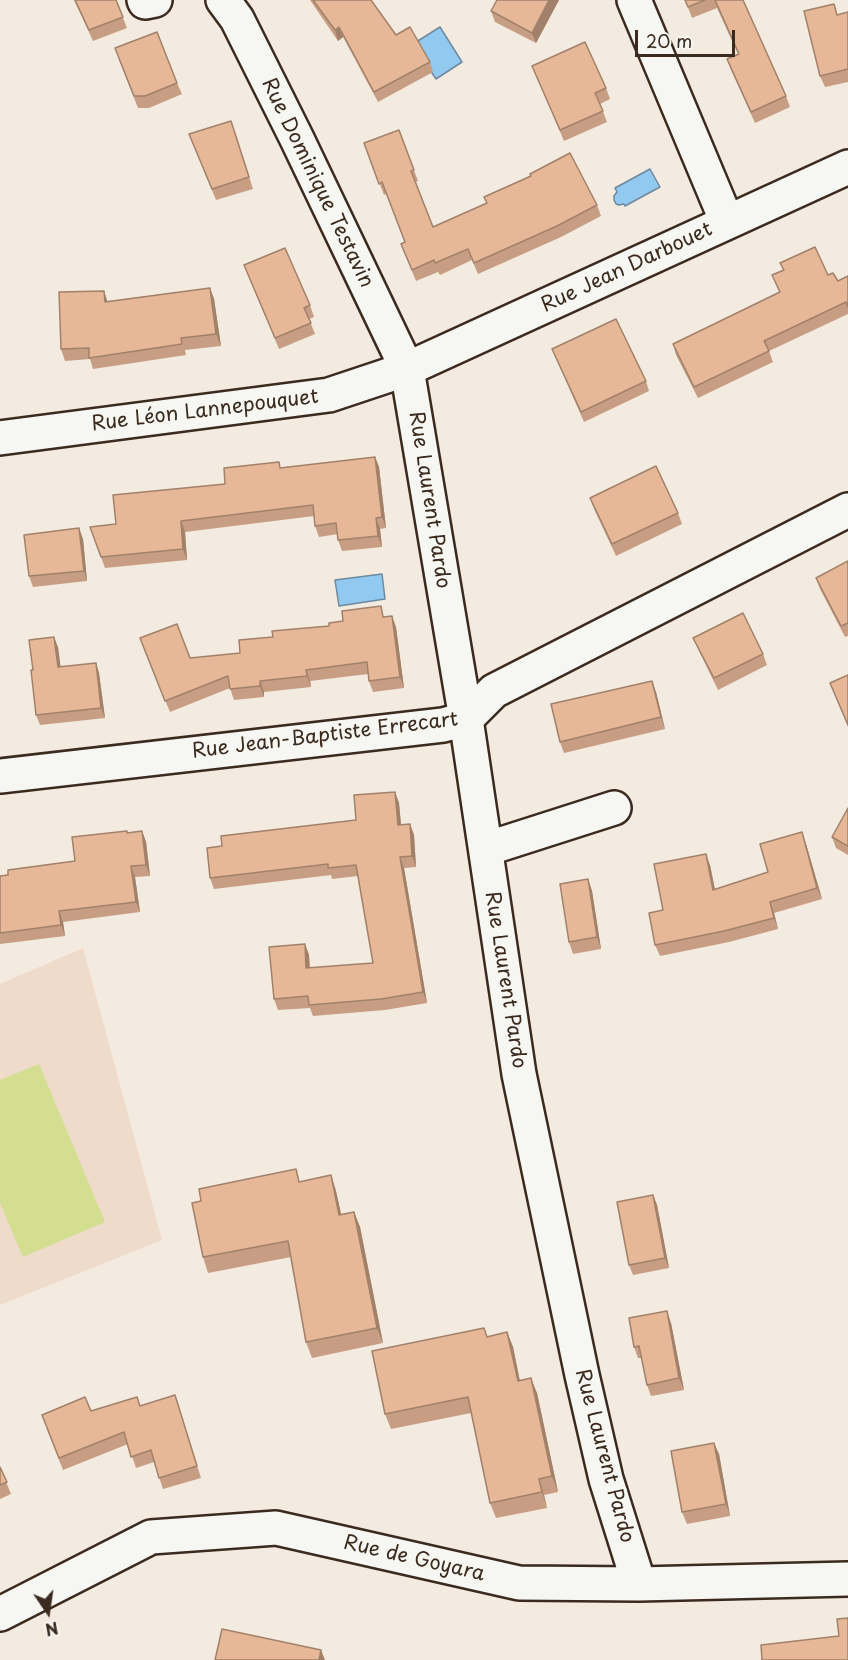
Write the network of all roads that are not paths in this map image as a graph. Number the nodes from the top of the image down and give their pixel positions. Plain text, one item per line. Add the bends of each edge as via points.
1 (144, 0) edge
2 (155, 0) edge
3 (224, 0) edge
4 (634, 0) edge
5 (848, 167) edge
6 (727, 222) junction
7 (407, 369) junction
8 (0, 438) edge
9 (848, 510) edge
10 (466, 720) junction
11 (0, 776) edge
12 (614, 808) dead end
13 (486, 849) junction
14 (848, 1579) edge
15 (639, 1584) junction
16 (0, 1614) edge

1 - 2 street
3 - 7 street, Rue Dominique Testavin via 292,129
4 - 6 street
5 - 6 street, Rue Jean Darbouet
6 - 7 street, Rue Jean Darbouet
7 - 8 street, Rue Léon Lannepouquet via 329,395
7 - 10 street, Rue Laurent Pardo
9 - 10 street, Rue Jean-Baptiste Errecart via 494,692
10 - 11 street, Rue Jean-Baptiste Errecart
10 - 13 street, Rue Laurent Pardo
12 - 13 street
13 - 15 street, Rue Laurent Pardo via 519,1074 606,1479
14 - 15 street, Rue de Goyara
15 - 16 street, Rue de Goyara via 519,1583 276,1528 151,1538

